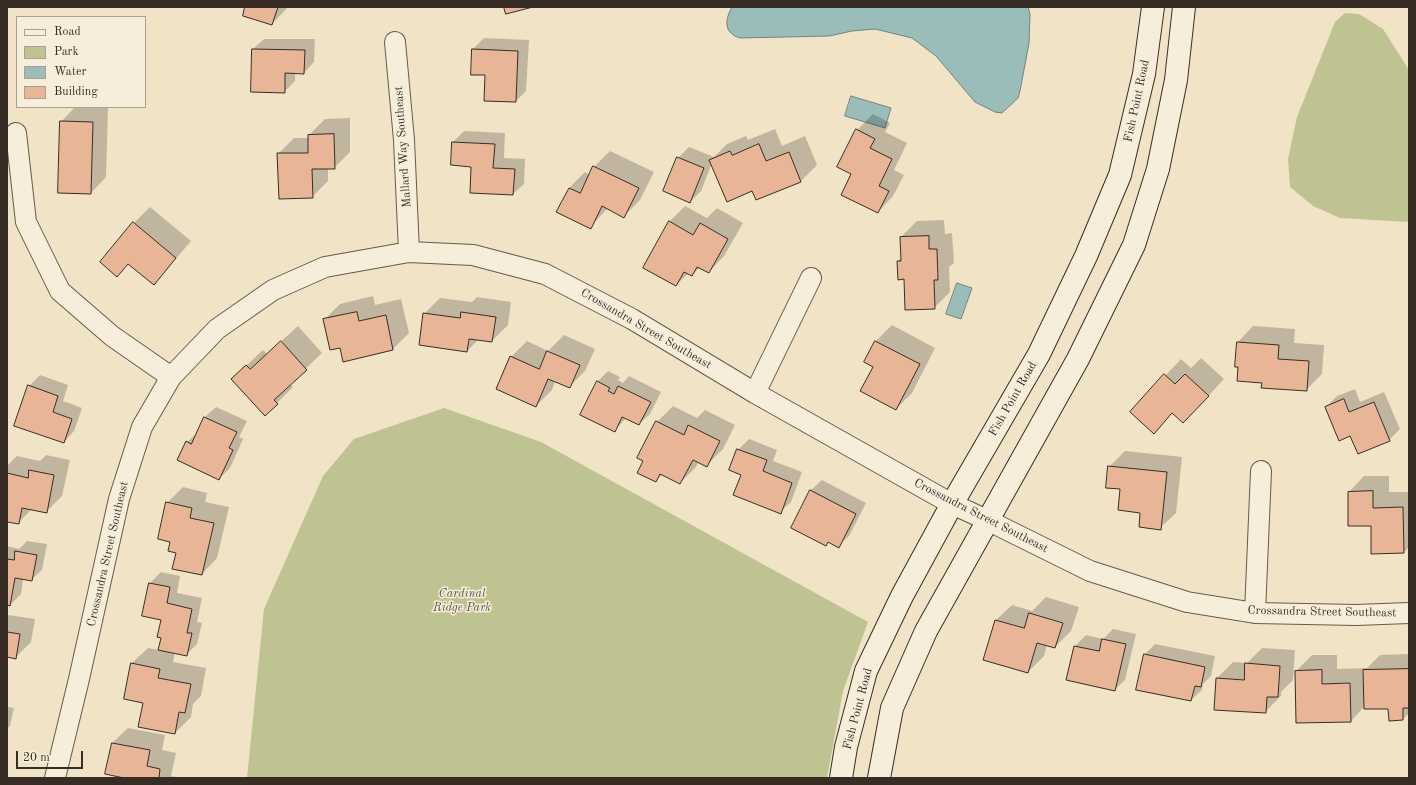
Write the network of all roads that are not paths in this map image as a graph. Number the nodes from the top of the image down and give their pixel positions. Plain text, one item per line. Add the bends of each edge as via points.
1 (1153, 7) edge
2 (1184, 7) edge
3 (395, 42) dead end
4 (16, 133) dead end
5 (409, 252) junction
6 (811, 278) dead end
7 (171, 376) junction
8 (755, 393) junction
9 (1261, 471) dead end
10 (952, 504) junction
11 (987, 520) junction
12 (1255, 613) junction
13 (1409, 613) edge
14 (55, 778) edge
15 (841, 778) edge
16 (880, 778) edge

1 - 10 street, Fish Point Road via 1144,74 1120,174 1086,256 1040,354
2 - 11 street via 1176,80 1158,169 1134,245 1078,359
3 - 5 street, Mallard Way Southeast via 404,140
4 - 7 street via 26,222 60,291 112,336
5 - 7 street, Crossandra Street Southeast via 325,267 273,290 217,329
5 - 8 street, Crossandra Street Southeast via 473,255 545,274 632,319
6 - 8 street
7 - 14 street, Crossandra Street Southeast via 142,427 119,499
8 - 10 street, Crossandra Street Southeast
9 - 12 street
10 - 11 street, Crossandra Street Southeast
10 - 15 street, Fish Point Road via 902,596 866,671 846,747
11 - 12 street, Crossandra Street Southeast via 1090,571 1187,602
11 - 16 street via 926,631 892,708
12 - 13 street, Crossandra Street Southeast

